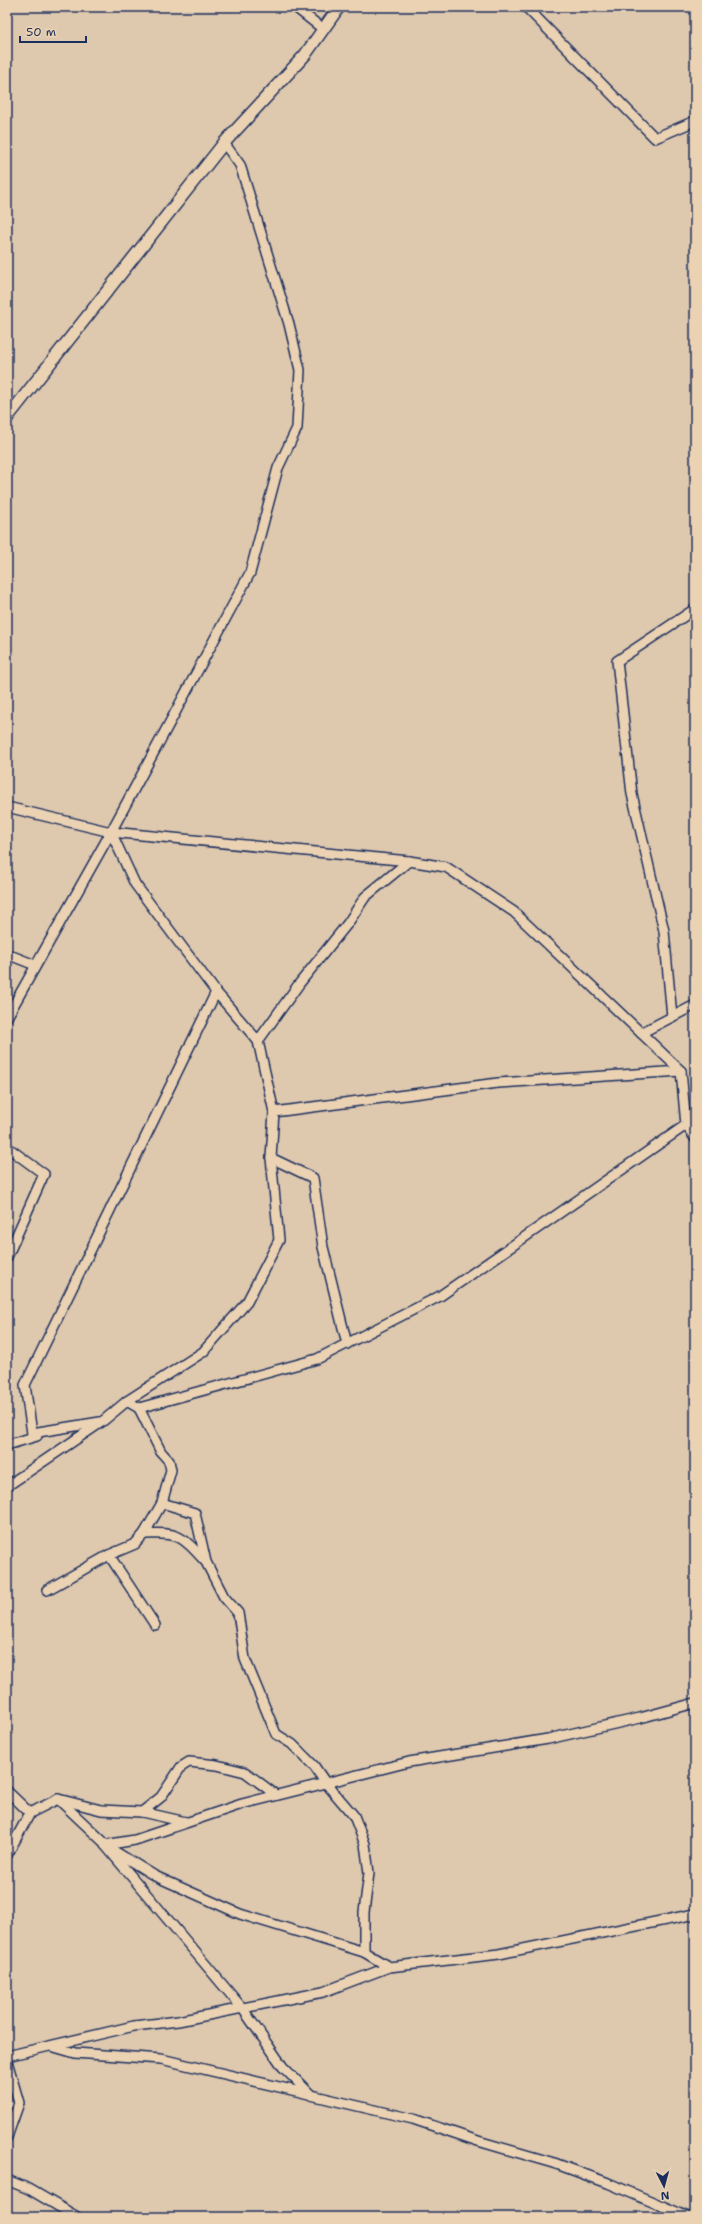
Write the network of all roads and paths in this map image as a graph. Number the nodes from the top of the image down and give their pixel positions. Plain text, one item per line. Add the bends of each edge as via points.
1 (295, 7) edge
2 (339, 7) edge
3 (526, 7) edge
4 (323, 29) junction
5 (695, 121) edge
6 (224, 143) junction
7 (7, 418) edge
8 (695, 609) edge
9 (7, 807) edge
10 (111, 832) junction
11 (409, 861) junction
12 (7, 954) edge
13 (35, 965) junction
14 (216, 992) junction
15 (695, 1005) edge
16 (7, 1017) edge
17 (672, 1018) junction
18 (641, 1033) junction
19 (258, 1040) junction
20 (681, 1071) junction
21 (274, 1112) junction
22 (686, 1125) junction
23 (695, 1138) edge
24 (7, 1146) edge
25 (271, 1158) junction
26 (7, 1257) edge
27 (347, 1344) junction
28 (126, 1401) junction
29 (139, 1408) junction
30 (103, 1421) junction
31 (32, 1433) junction
32 (7, 1445) edge
33 (7, 1486) edge
34 (162, 1503) junction
35 (144, 1534) junction
36 (109, 1555) junction
37 (206, 1562) junction
38 (47, 1590) dead end
39 (155, 1625) dead end
40 (695, 1703) edge
41 (325, 1782) junction
42 (7, 1791) edge
43 (276, 1795) junction
44 (58, 1799) junction
45 (142, 1812) junction
46 (30, 1813) junction
47 (186, 1822) junction
48 (105, 1845) junction
49 (7, 1855) edge
50 (695, 1914) edge
51 (364, 1952) junction
52 (389, 1967) junction
53 (243, 2009) junction
54 (50, 2046) junction
55 (7, 2056) edge
56 (7, 2061) edge
57 (312, 2096) junction
58 (7, 2137) edge
59 (7, 2180) edge
60 (77, 2217) edge
61 (688, 2217) edge

1 - 4 street
2 - 4 street
3 - 5 street via 655,138
4 - 6 street via 305,54
6 - 7 street
6 - 10 street via 240,165 289,324 300,370 297,428 278,468 250,573
8 - 17 street via 617,661 632,794 664,931
9 - 10 street
10 - 11 street
10 - 13 street
10 - 14 street via 135,884
11 - 18 street via 446,867 514,912
11 - 19 street via 365,897
12 - 13 street
13 - 16 street
14 - 19 street
14 - 31 street via 25,1385
15 - 17 street
17 - 18 street
18 - 20 street
19 - 21 street
20 - 21 street via 498,1083
20 - 22 street
21 - 25 street
22 - 23 street
22 - 27 street via 440,1296
24 - 26 street via 44,1174
25 - 27 street via 313,1178 323,1247
25 - 28 street via 279,1240 247,1302 203,1352
27 - 29 street via 316,1359
28 - 29 street
28 - 30 street
29 - 34 street via 161,1452 169,1461 171,1470
30 - 31 street
30 - 33 street
31 - 32 street via 37,1436
34 - 35 street
34 - 37 street via 195,1513
35 - 36 street via 135,1544
35 - 37 street via 176,1535 188,1542
36 - 38 street
36 - 39 street
37 - 41 street via 224,1597 238,1613 244,1659 276,1734 292,1744 314,1766
40 - 41 street via 647,1717 548,1739 409,1762
41 - 43 street
41 - 51 street via 354,1816 365,1844 369,1873 364,1912
42 - 46 street
43 - 45 street via 245,1772 189,1762 181,1767 161,1797
43 - 47 street
44 - 45 street via 100,1810
44 - 46 street
44 - 48 street
45 - 47 street
46 - 49 street
47 - 48 street via 136,1840
48 - 51 street via 155,1876 240,1914
48 - 53 street
50 - 52 street via 499,1954
51 - 52 street
52 - 53 street via 323,1992
53 - 54 street via 134,2026
53 - 57 street via 283,2067
54 - 55 street
54 - 57 street via 75,2052 161,2059
56 - 58 street via 19,2102
57 - 61 street via 413,2119 554,2163
59 - 60 street via 29,2189

